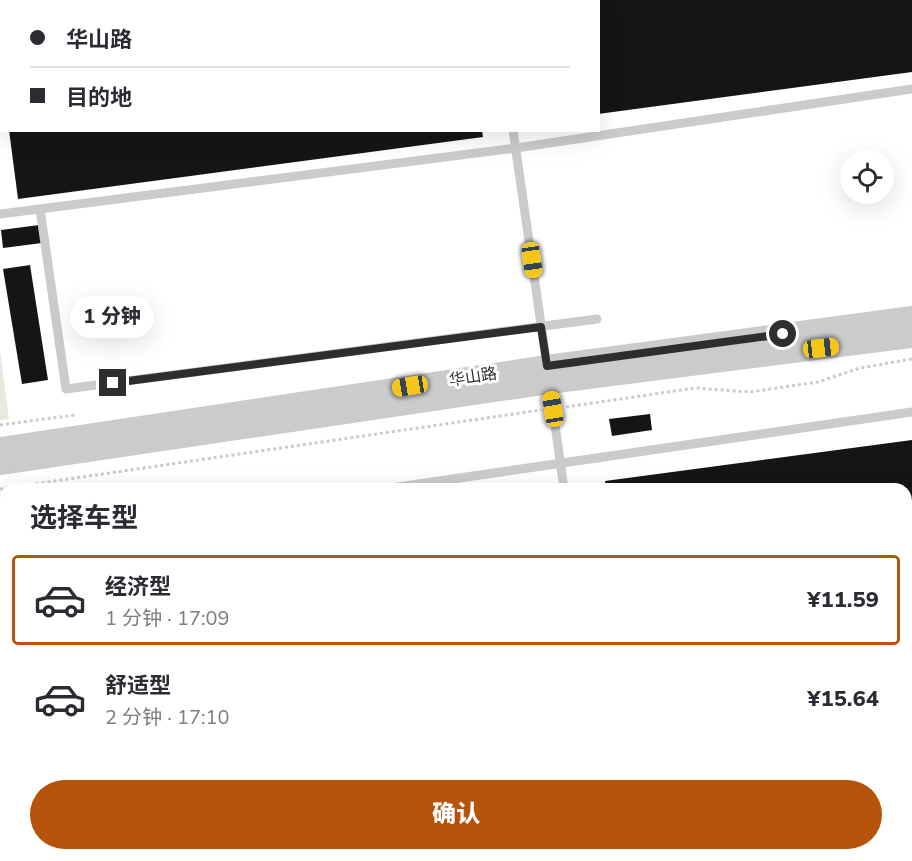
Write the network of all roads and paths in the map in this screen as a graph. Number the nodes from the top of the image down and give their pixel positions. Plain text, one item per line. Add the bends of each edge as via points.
1 (912, 89) edge
2 (513, 132) edge
3 (516, 148) junction
4 (40, 209) junction
5 (0, 214) edge
6 (912, 317) edge
7 (597, 319) dead end
8 (541, 327) junction
9 (912, 337) edge
10 (912, 359) edge
11 (548, 374) junction
12 (553, 409) junction
13 (912, 412) edge
14 (0, 448) edge
15 (0, 464) edge
16 (561, 465) junction
17 (41, 483) edge
18 (428, 483) edge
19 (563, 483) edge

1 - 3 lane
2 - 3 lane
3 - 4 lane
3 - 8 lane
4 - 5 lane
4 - 8 lane via 66,389
6 - 11 street, 华山路
7 - 8 lane
8 - 11 lane
9 - 11 street, 华山路
10 - 12 path via 860,368 818,382 750,392 695,388
11 - 12 lane
11 - 14 street, 华山路
11 - 15 street, 华山路
12 - 16 lane
12 - 17 path
13 - 16 lane
16 - 18 lane
16 - 19 lane

